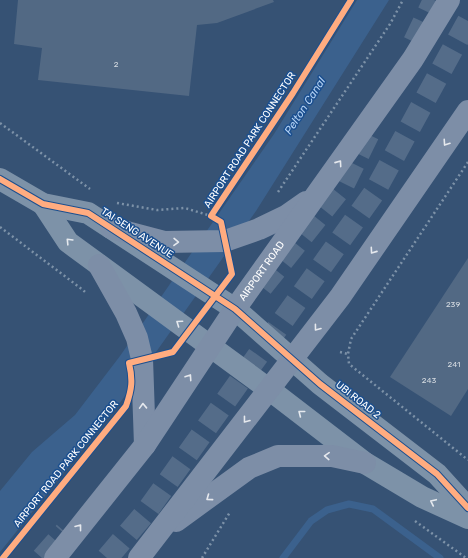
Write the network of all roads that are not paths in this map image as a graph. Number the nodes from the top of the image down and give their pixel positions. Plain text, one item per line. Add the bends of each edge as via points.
1 (449, 0) edge
2 (468, 111) edge
3 (0, 179) edge
4 (317, 195) junction
5 (43, 204) junction
6 (111, 228) junction
7 (99, 265) junction
8 (235, 309) junction
9 (210, 346) junction
10 (293, 360) junction
11 (270, 390) junction
12 (145, 444) junction
13 (365, 463) junction
14 (468, 508) edge
15 (468, 518) edge
16 (158, 534) junction
17 (55, 558) edge
18 (139, 558) edge

4 -> 1 main road, AIRPORT ROAD via 413,59
2 -> 10 main road via 345,290
3 - 5 street, TAI SENG AVENUE
6 -> 4 main road via 164,242 226,242 286,216
4 - 8 main road, AIRPORT ROAD
5 - 6 street, TAI SENG AVENUE via 88,213
7 -> 5 street, TAI SENG AVENUE via 68,242
6 - 8 street, TAI SENG AVENUE
9 -> 7 street, TAI SENG AVENUE
12 -> 7 main road via 142,359 137,338
8 - 9 main road, AIRPORT ROAD
8 - 10 street, UBI ROAD 2
9 - 11 street
12 -> 9 main road, AIRPORT ROAD
10 - 11 main road
10 - 14 street, UBI ROAD 2 via 320,384 437,474
13 -> 11 street
11 -> 16 main road
17 -> 12 main road, AIRPORT ROAD
15 -> 13 street via 422,497
13 -> 16 main road via 332,456 278,456 249,468
16 - 18 main road

